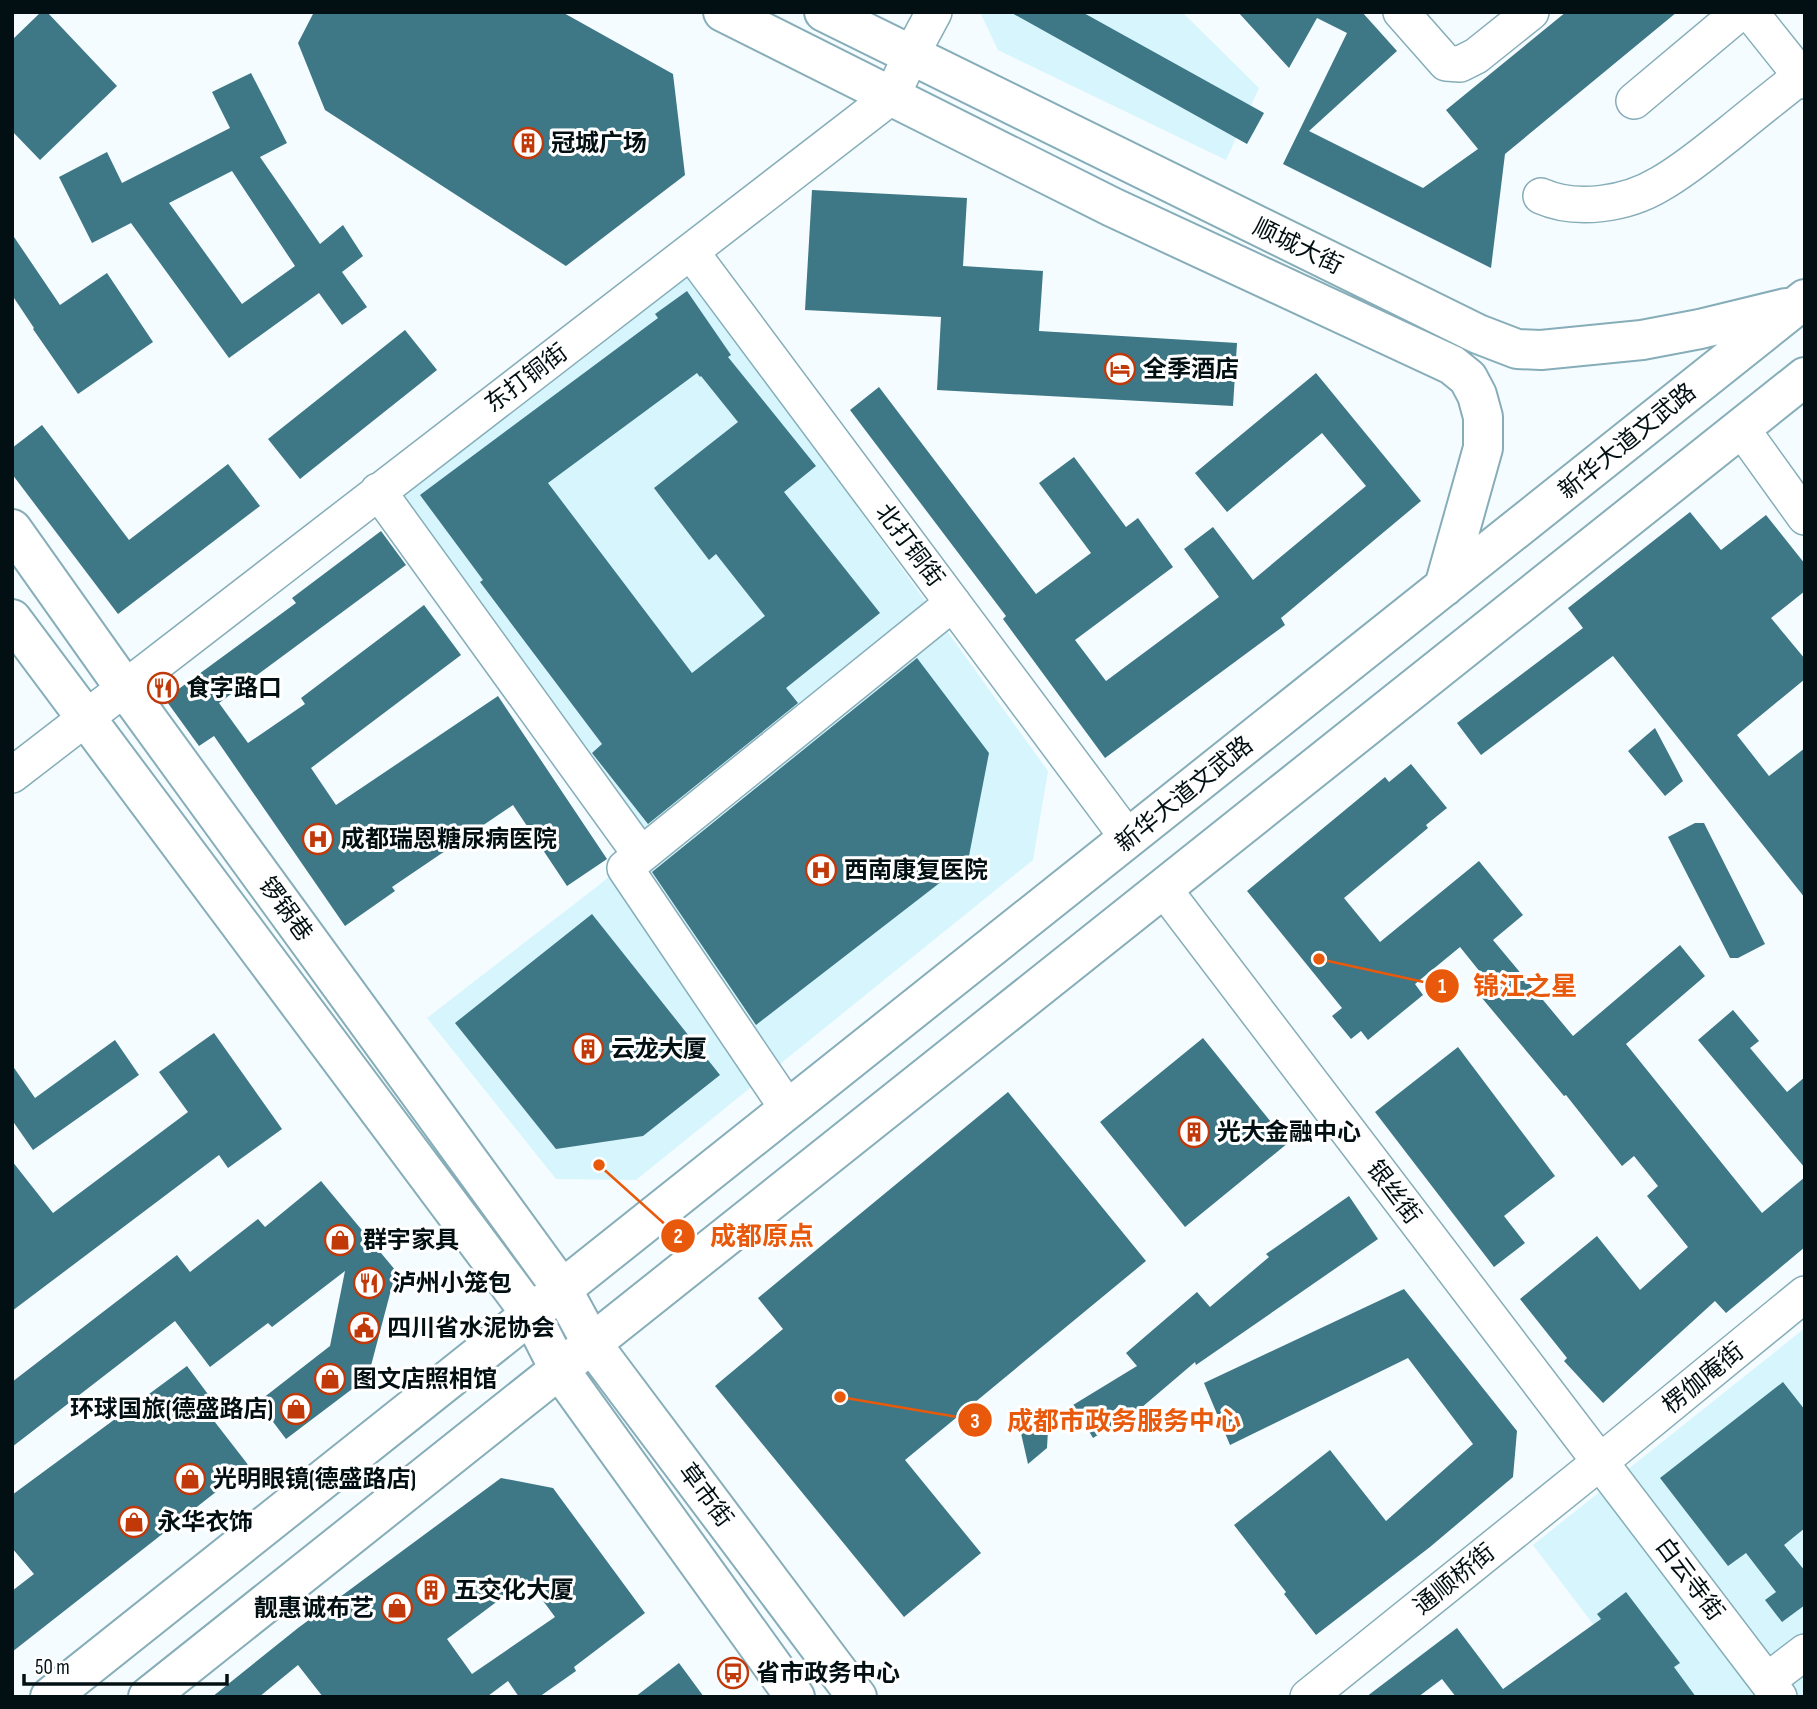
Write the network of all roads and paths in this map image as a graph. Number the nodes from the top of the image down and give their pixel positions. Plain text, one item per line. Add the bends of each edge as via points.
1 (723, 12) edge
2 (824, 12) edge
3 (934, 12) edge
4 (1401, 12) edge
5 (1531, 12) edge
6 (1740, 12) edge
7 (1750, 12) edge
8 (911, 55) junction
9 (1803, 79) edge
10 (892, 96) junction
11 (1634, 101) dead end
12 (1541, 197) dead end
13 (691, 251) junction
14 (1801, 302) edge
15 (1805, 377) edge
16 (1741, 428) junction
17 (379, 491) junction
18 (1805, 517) edge
19 (12, 528) edge
20 (1444, 587) junction
21 (953, 603) junction
22 (12, 619) edge
23 (124, 687) junction
24 (86, 718) junction
25 (12, 775) edge
26 (1128, 838) junction
27 (641, 855) junction
28 (1163, 888) junction
29 (788, 1109) junction
30 (562, 1289) junction
31 (1805, 1294) edge
32 (531, 1314) junction
33 (592, 1344) junction
34 (559, 1369) junction
35 (1600, 1462) junction
36 (1805, 1652) edge
37 (1773, 1689) edge
38 (50, 1697) edge
39 (148, 1697) edge
40 (795, 1697) edge
41 (857, 1697) edge
42 (1308, 1697) edge

1 - 10 main road, 顺城大街
2 - 8 main road, 顺城大街
3 - 8 street, 东打铜街
4 - 5 street via 1446,63 1460,64
6 - 11 street
7 - 9 street
8 - 10 street, 东打铜街
8 - 14 main road, 顺城大街 via 1478,334 1517,349 1643,340
9 - 12 street via 1658,186 1621,200 1586,205
10 - 13 street, 东打铜街
10 - 20 main road, 顺城大街 via 1112,207 1452,365 1468,379 1483,417 1483,448
13 - 17 street, 东打铜街
13 - 21 street, 北打铜街
14 - 20 main road, 新华大道文武路
15 - 16 main road
16 - 18 street
16 - 28 main road
17 - 23 street, 东打铜街
17 - 27 street
19 - 23 main road, 锣锅巷
20 - 26 main road, 新华大道文武路
21 - 26 street, 北打铜街
21 - 27 street
22 - 24 main road, 锣锅巷
23 - 24 street, 东打铜街
23 - 30 main road, 锣锅巷
24 - 25 street, 东打铜街
24 - 32 main road, 锣锅巷
26 - 29 main road, 新华大道文武路
27 - 29 street via 625,868
28 - 33 main road
28 - 35 street, 银丝街
29 - 30 main road, 新华大道文武路
30 - 32 main road, 新华大道文武路
30 - 33 main road, 草市街
31 - 35 street, 楞伽庵街
32 - 34 main road, 草市街
32 - 38 main road, 新华大道文武路
33 - 34 main road
33 - 41 main road, 草市街
34 - 39 main road
34 - 40 main road, 草市街
35 - 37 street, 白云寺街
35 - 42 street, 通顺桥街
36 - 37 street

